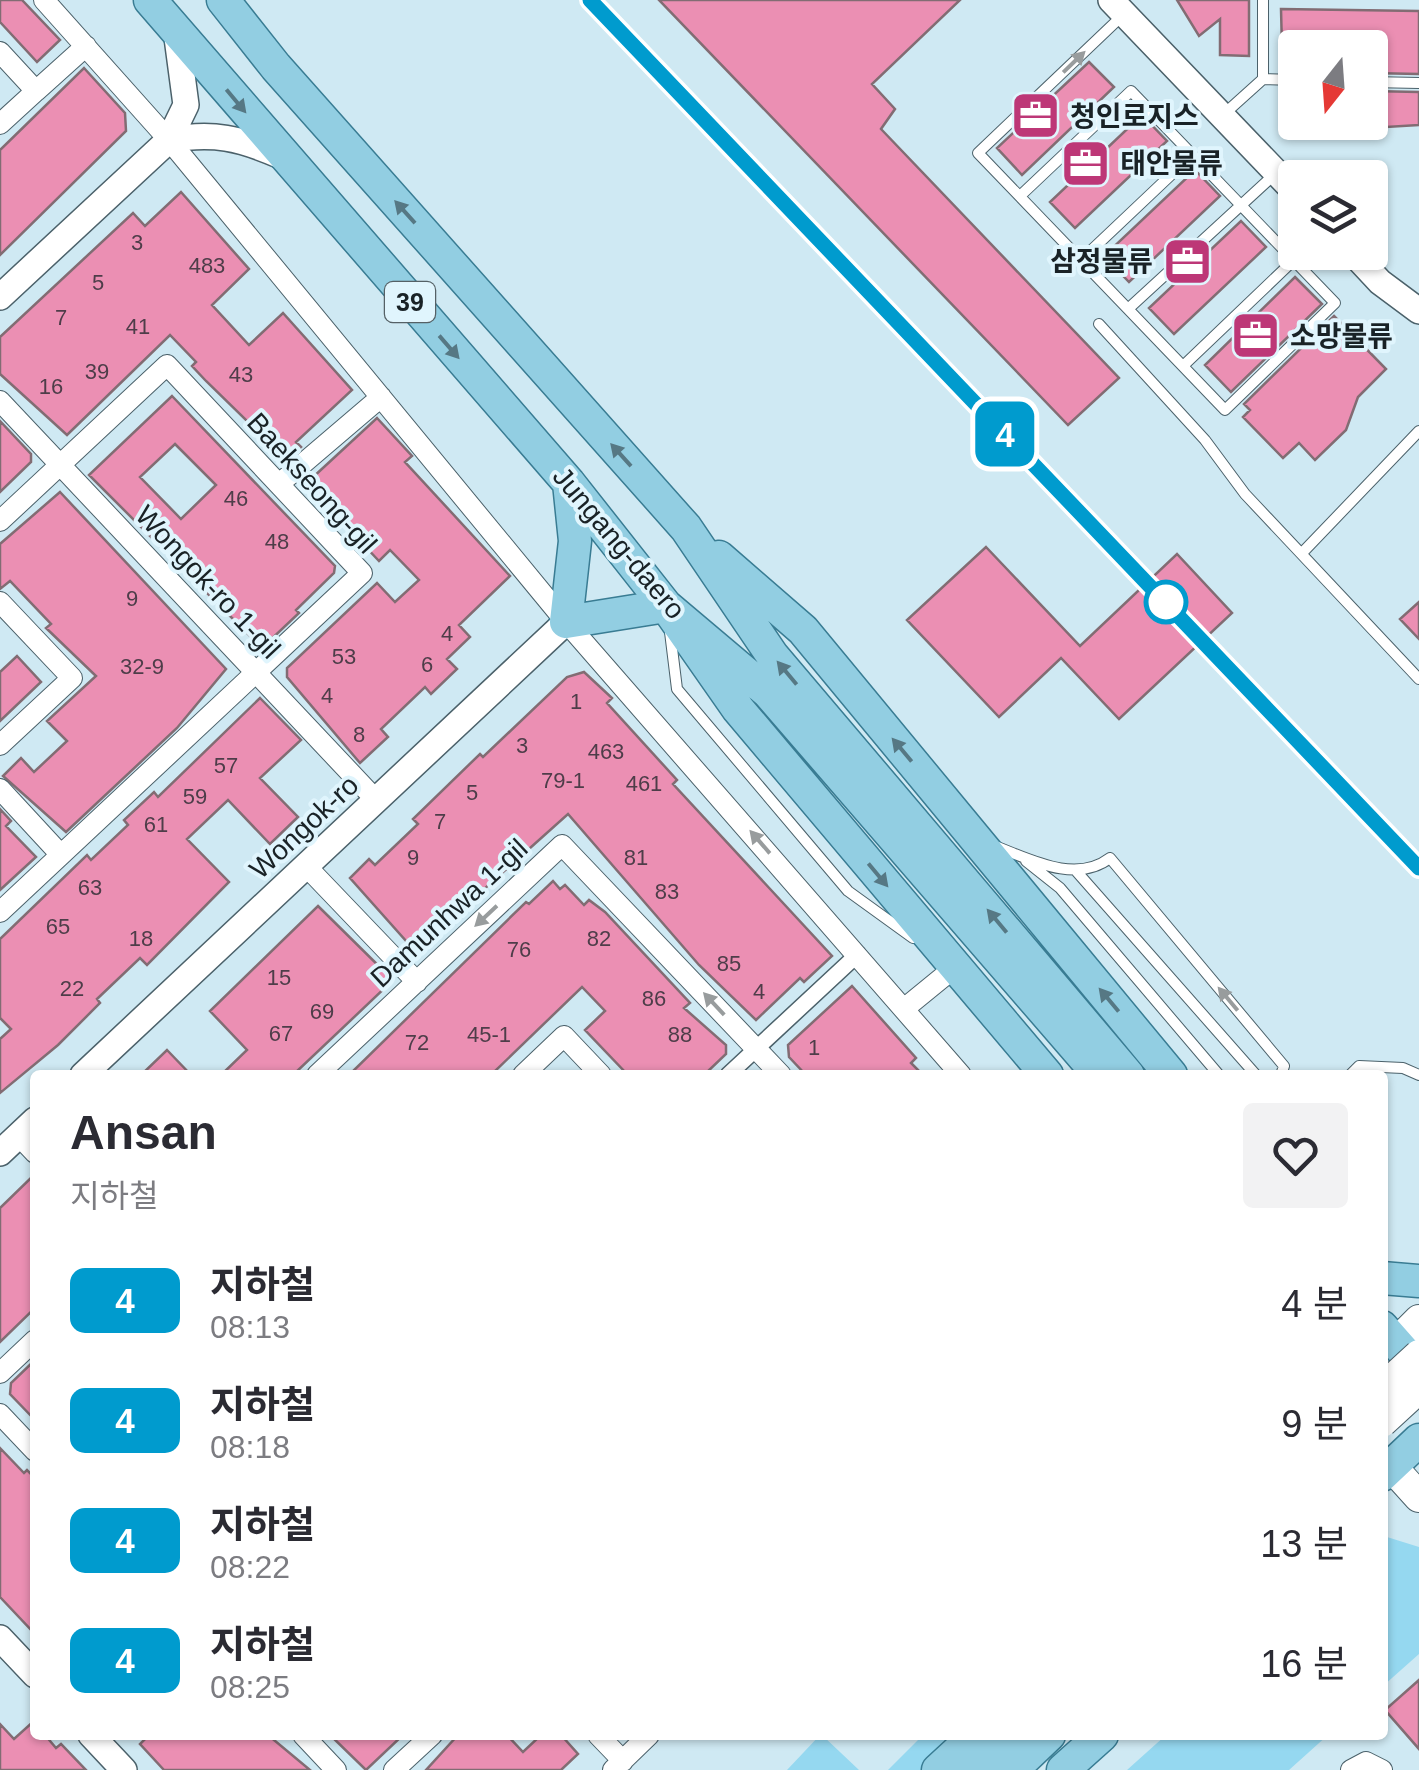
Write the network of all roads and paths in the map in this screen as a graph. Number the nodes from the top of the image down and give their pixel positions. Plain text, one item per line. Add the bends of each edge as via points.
1 (44, 0) edge
2 (150, 0) edge
3 (224, 0) edge
4 (1263, 0) edge
5 (1118, 7) edge
6 (176, 30) junction
7 (86, 46) junction
8 (0, 52) edge
9 (1263, 79) junction
10 (1278, 79) edge
11 (1388, 82) edge
12 (1419, 83) edge
13 (36, 90) junction
14 (1222, 116) junction
15 (0, 124) edge
16 (169, 140) junction
17 (1192, 154) junction
18 (281, 156) junction
19 (1276, 173) joint
20 (1020, 196) junction
21 (1240, 204) junction
22 (1278, 243) edge
23 (1081, 260) junction
24 (1284, 270) edge
25 (1304, 270) edge
26 (1369, 270) edge
27 (0, 296) edge
28 (1128, 309) junction
29 (1419, 311) edge
30 (1099, 324) dead end
31 (1183, 366) junction
32 (381, 397) junction
33 (0, 401) edge
34 (1419, 431) edge
35 (60, 465) junction
36 (569, 483) junction
37 (278, 484) junction
38 (0, 521) edge
39 (686, 528) junction
40 (1302, 552) junction
41 (0, 602) edge
42 (666, 606) junction
43 (566, 622) junction
44 (256, 673) junction
45 (1419, 679) edge
46 (0, 744) edge
47 (0, 789) edge
48 (376, 800) junction
49 (976, 839) junction
50 (61, 855) junction
51 (1020, 856) junction
52 (306, 866) junction
53 (1078, 872) junction
54 (0, 912) edge
55 (858, 954) junction
56 (956, 969) junction
57 (416, 982) junction
58 (905, 1008) junction
59 (756, 1049) junction
60 (89, 1070) edge
61 (322, 1070) edge
62 (529, 1070) edge
63 (596, 1070) edge
64 (733, 1070) edge
65 (776, 1070) edge
66 (956, 1070) edge
67 (1043, 1070) edge
68 (1095, 1070) edge
69 (1124, 1070) edge
70 (1167, 1070) edge
71 (1216, 1070) edge
72 (1252, 1070) edge
73 (1283, 1070) edge
74 (1355, 1070) edge
75 (1419, 1076) edge
76 (1388, 1278) edge
77 (1419, 1281) edge
78 (1400, 1340) edge
79 (30, 1345) edge
80 (1419, 1369) edge
81 (0, 1373) edge
82 (1388, 1373) edge
83 (1419, 1388) edge
84 (0, 1414) edge
85 (1388, 1416) edge
86 (1419, 1440) edge
87 (30, 1446) edge
88 (1388, 1464) edge
89 (1388, 1469) edge
90 (1419, 1497) edge
91 (0, 1638) edge
92 (30, 1670) edge
93 (96, 1740) edge
94 (309, 1740) edge
95 (427, 1740) edge
96 (601, 1740) edge
97 (645, 1740) edge
98 (971, 1740) edge
99 (1009, 1740) edge
100 (1044, 1740) edge
101 (1096, 1740) edge
102 (618, 1765) edge
103 (124, 1770) edge
104 (336, 1770) edge
105 (394, 1770) edge
106 (938, 1770) edge
107 (976, 1770) edge
108 (1012, 1770) edge
109 (1063, 1770) edge
110 (1352, 1770) edge
111 (1382, 1770) edge

1 - 7 street
2 - 6 main road, Jungang-daero / 39
39 -> 3 main road, Jungang-daero / 39
4 - 9 lane
5 - 14 street
20 -> 5 lane via 978,153
6 - 16 street via 186,105
6 -> 18 main road, Jungang-daero / 39
7 - 13 street
7 - 16 street
8 - 13 street
9 - 10 lane
9 - 14 lane
11 - 12 lane
13 - 15 street
14 - 19 street
16 - 18 street via 208,133
16 - 27 street
16 - 32 street
17 - 20 lane via 1131,92
17 - 21 lane
17 - 23 lane
18 -> 36 main road, Jungang-daero / 39
19 - 21 lane
20 - 23 lane
21 - 22 lane
21 - 28 lane
23 - 28 lane
24 - 31 lane
25 - 31 lane via 1335,303 1226,410
26 - 29 street
28 - 31 lane
30 - 40 lane
32 - 37 street
32 - 43 street
33 - 35 street, Wongok-ro 1-gil
34 - 40 lane
35 - 37 street, Baekseong-gil via 167,365
35 - 38 street, Baekseong-gil
35 - 44 street, Wongok-ro 1-gil
36 - 42 main road, Jungang-daero / 39
36 - 43 main road via 575,541
37 - 44 street, Baekseong-gil via 362,573
49 -> 39 main road, 39 via 803,630
69 -> 39 main road, Jungang-daero via 772,655
40 - 45 lane
41 - 46 street via 72,678
42 - 43 main road
42 -> 56 main road, 39 via 738,709
42 - 68 main road, Jungang-daero via 768,692
43 - 48 street, Wongok-ro
55 -> 43 street
44 - 48 street, Wongok-ro 1-gil
44 - 50 street, Baekseong-gil
47 - 50 street
48 - 52 street, Wongok-ro
49 - 51 lane
70 -> 49 main road, 39
50 - 54 street, Baekseong-gil
51 - 53 lane
51 - 71 lane via 1060,888
52 - 57 street
52 - 60 street, Wongok-ro
53 - 72 lane
73 -> 53 lane via 1110,858
55 - 58 street
55 - 59 street
56 - 58 street
56 - 67 main road, 39
59 -> 57 street, Damunhwa 1-gil via 562,844
57 - 61 street, Damunhwa 1-gil
58 - 66 street
59 - 64 street
59 - 65 street, Damunhwa 1-gil
62 - 63 street via 564,1036
74 - 75 lane via 1404,1068
76 - 77 main road
78 - 80 main road
78 - 82 main road, bridge
79 - 81 street
83 - 85 main road, bridge
84 - 87 street
86 - 88 main road
89 - 90 main road
91 - 92 street
93 - 103 street
94 - 104 street
95 - 105 street
96 - 102 street
97 - 102 street
98 - 106 main road
99 - 107 main road
100 - 108 main road
101 - 109 main road
110 - 111 street via 1366,1762

